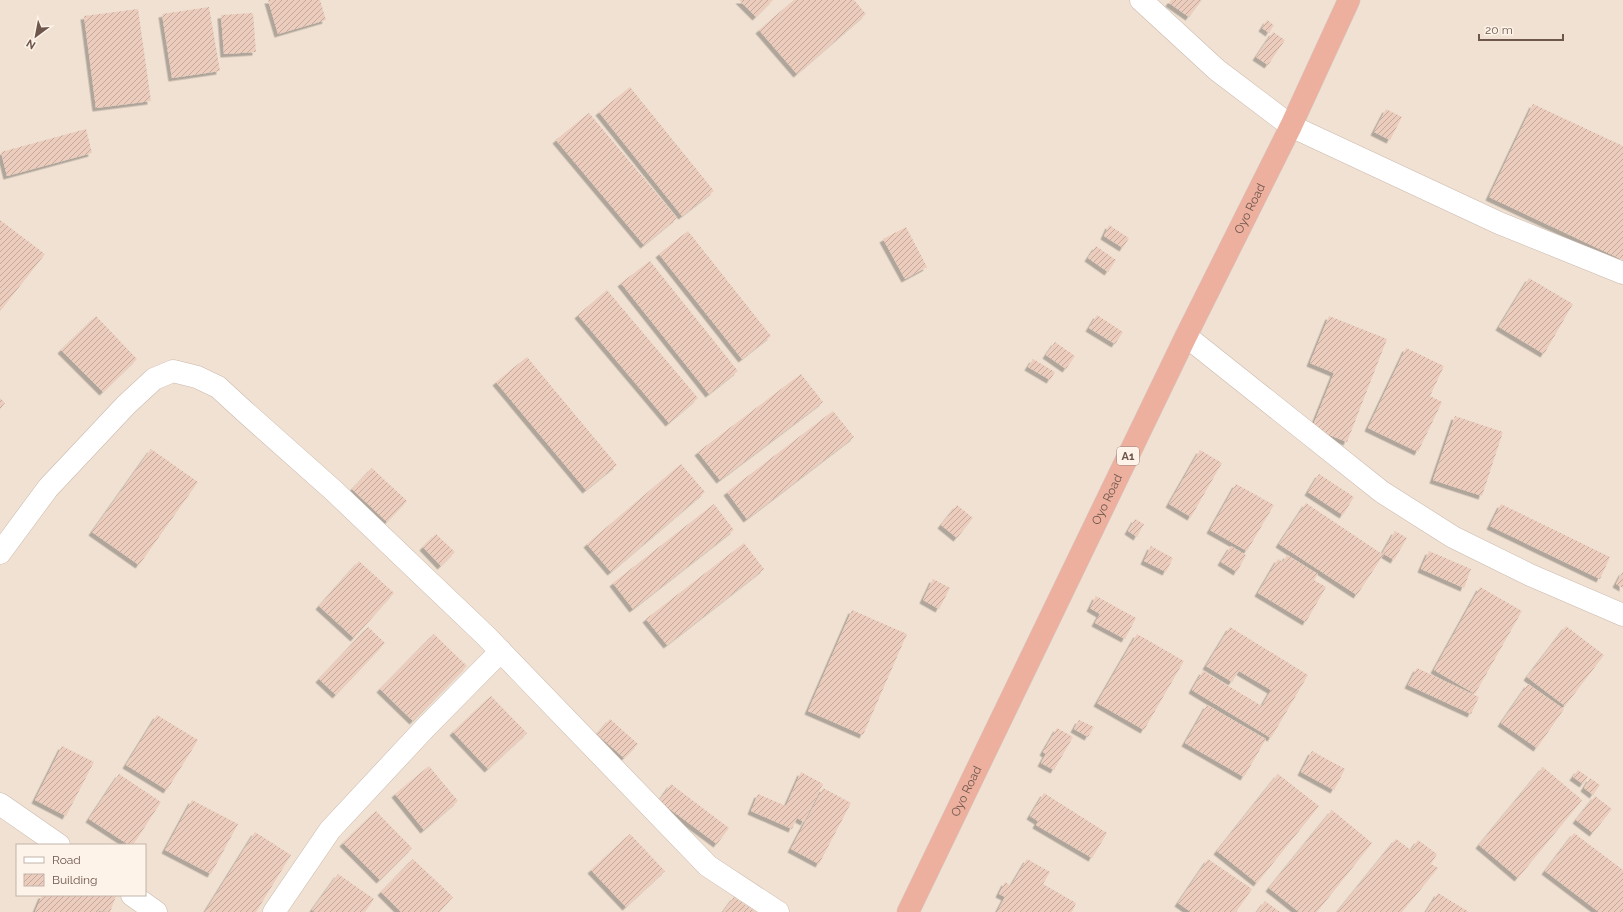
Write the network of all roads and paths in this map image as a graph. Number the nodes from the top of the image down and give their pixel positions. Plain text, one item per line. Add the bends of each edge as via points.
1 (1141, 0) edge
2 (1349, 0) edge
3 (1290, 126) junction
4 (1623, 272) edge
5 (1186, 336) junction
6 (0, 553) edge
7 (1623, 615) edge
8 (501, 651) junction
9 (0, 804) edge
10 (58, 844) edge
11 (133, 896) edge
12 (156, 912) edge
13 (274, 912) edge
14 (778, 912) edge
15 (908, 912) edge

1 - 3 street via 1217,70
2 - 3 highway, Oyo Road / A1
3 - 4 street via 1499,223
3 - 5 highway, Oyo Road / A1
5 - 7 street via 1382,492 1453,537 1530,575
5 - 15 highway, Oyo Road / A1
6 - 8 street via 48,488 121,410 154,379 173,371 218,387 333,490
8 - 13 street via 330,830
8 - 14 street via 708,866
9 - 10 street
11 - 12 street

